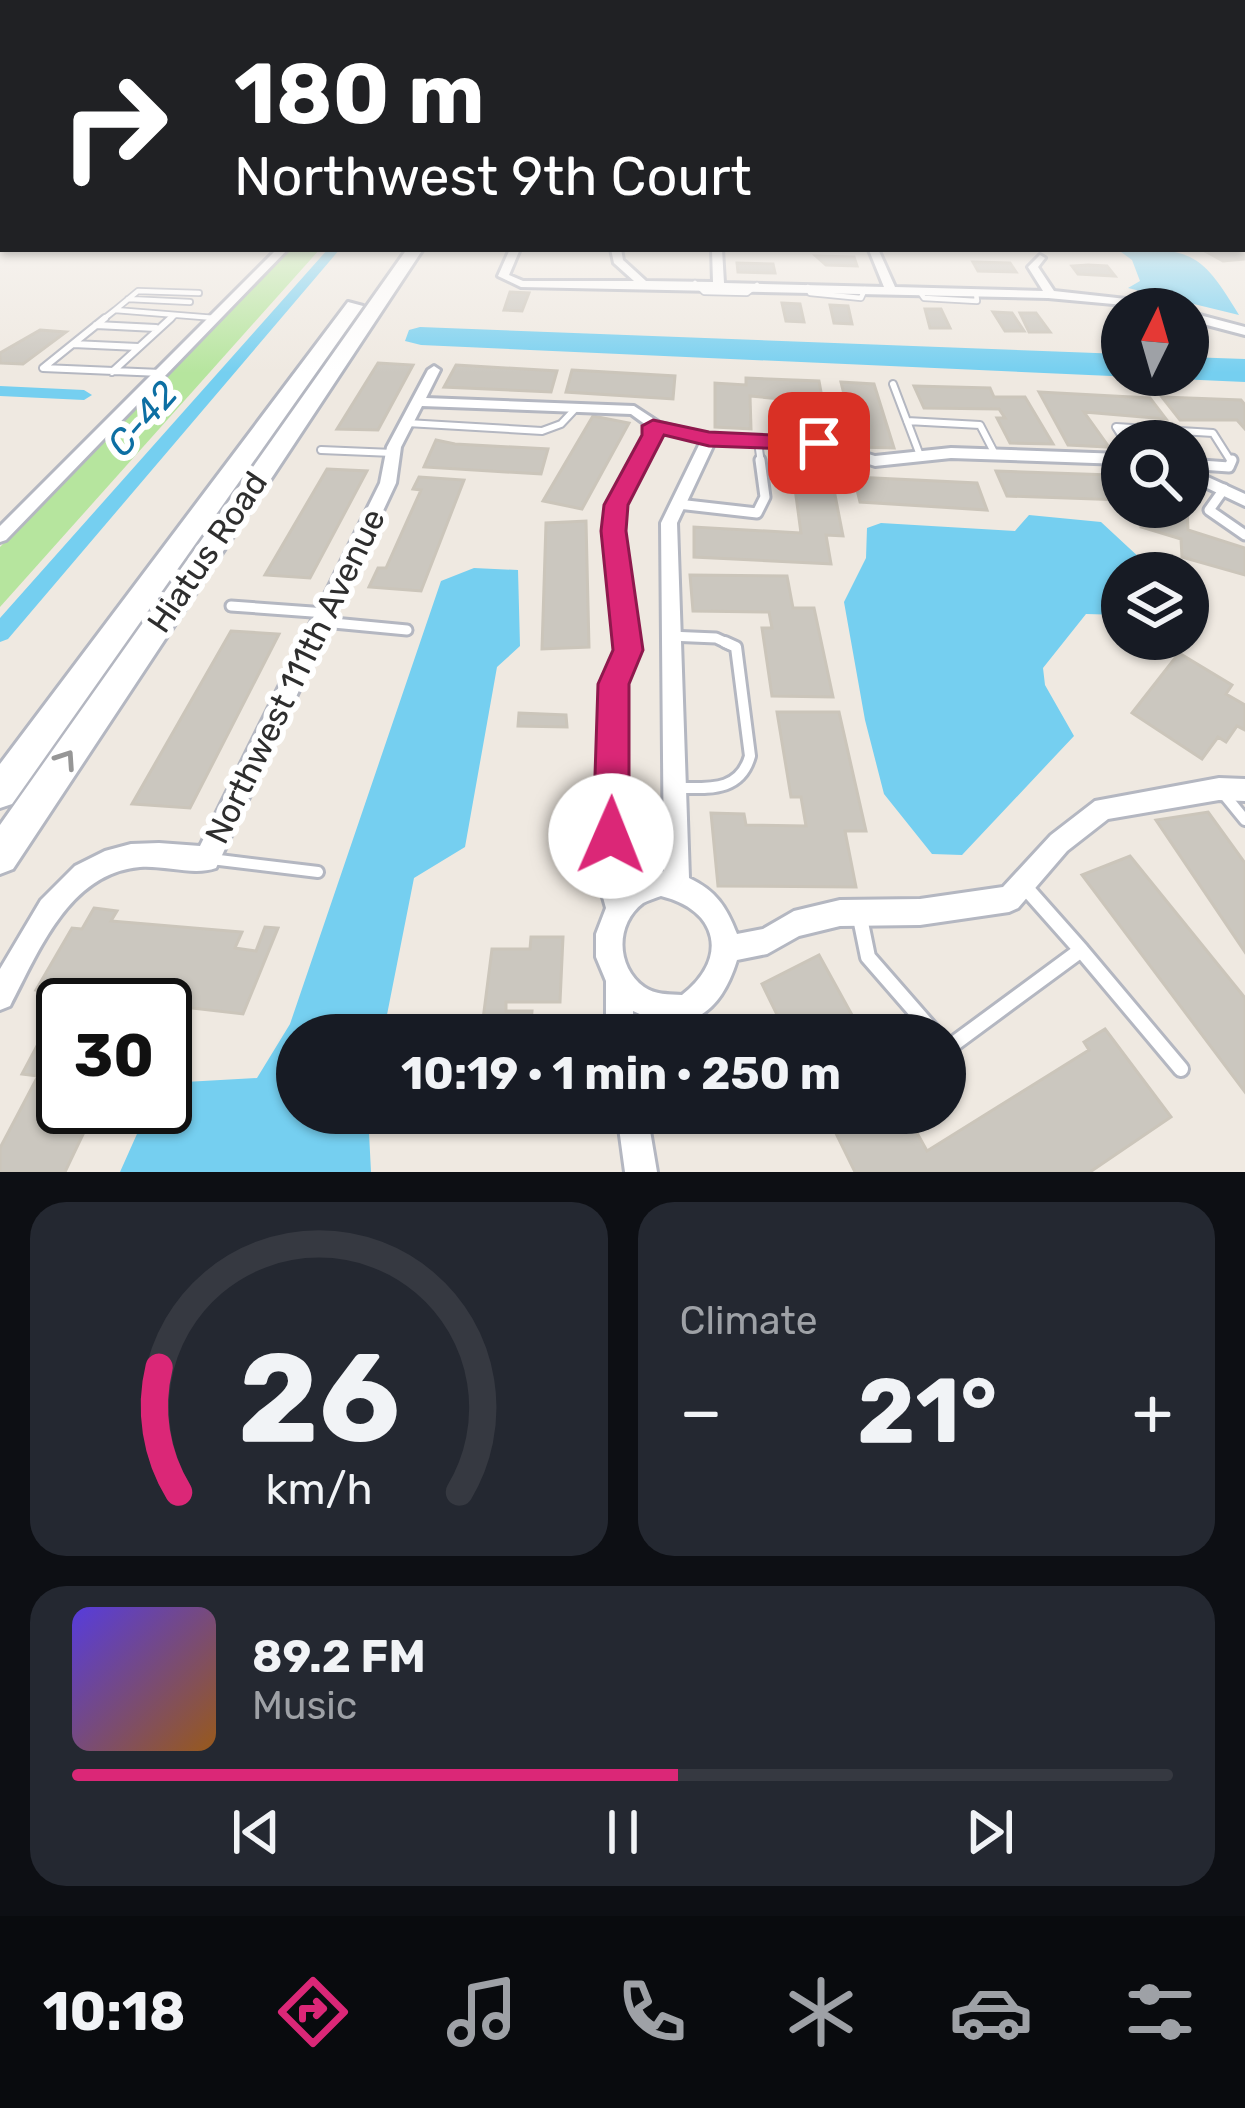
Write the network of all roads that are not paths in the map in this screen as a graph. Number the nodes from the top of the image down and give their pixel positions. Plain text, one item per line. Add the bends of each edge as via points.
1 (269, 264) edge
2 (387, 264) edge
3 (403, 264) edge
4 (508, 264) edge
5 (621, 264) edge
6 (717, 264) edge
7 (880, 264) edge
8 (1036, 264) edge
9 (641, 282) junction
10 (694, 283) junction
11 (718, 284) junction
12 (757, 285) junction
13 (891, 290) junction
14 (1052, 296) junction
15 (1101, 299) edge
16 (116, 310) junction
17 (176, 315) junction
18 (215, 318) junction
19 (1209, 322) edge
20 (96, 326) junction
21 (158, 328) junction
22 (1245, 332) edge
23 (73, 344) junction
24 (138, 347) junction
25 (334, 351) junction
26 (434, 370) dead end
27 (112, 372) junction
28 (161, 373) junction
29 (893, 384) dead end
30 (419, 402) junction
31 (576, 408) junction
32 (907, 421) junction
33 (407, 423) junction
34 (653, 426) junction
35 (1209, 433) edge
36 (709, 439) junction
37 (758, 442) junction
38 (778, 443) junction
39 (827, 446) junction
40 (321, 450) dead end
41 (393, 453) junction
42 (995, 454) junction
43 (920, 458) junction
44 (1101, 458) edge
45 (1209, 466) edge
46 (1209, 482) edge
47 (1224, 489) junction
48 (1245, 501) edge
49 (678, 504) junction
50 (0, 536) edge
51 (1245, 536) edge
52 (231, 606) dead end
53 (323, 617) junction
54 (407, 630) dead end
55 (669, 636) junction
56 (674, 788) junction
57 (1232, 789) edge
58 (0, 792) edge
59 (1245, 820) edge
60 (0, 856) edge
61 (207, 859) junction
62 (319, 872) dead end
63 (1023, 884) junction
64 (677, 885) junction
65 (619, 908) junction
66 (860, 912) junction
67 (726, 949) junction
68 (1081, 950) junction
69 (619, 982) junction
70 (0, 996) edge
71 (620, 1014) edge
72 (917, 1014) edge
73 (966, 1035) edge
74 (1181, 1070) dead end
75 (635, 1134) edge
76 (641, 1172) edge

1 - 18 street
2 - 25 main road, Hiatus Road
3 - 25 main road, Hiatus Road
4 - 9 street via 509,281
5 - 9 street
6 - 11 street
7 - 13 street
8 - 14 street
9 - 10 street
10 - 11 street
10 - 12 lane via 704,292 748,293
11 - 12 street
12 - 13 street
13 - 14 street
14 - 15 street
16 - 17 lane
16 - 17 lane via 138,291 199,293
16 - 20 lane
17 - 18 lane
17 - 21 lane
18 - 28 street
19 - 22 street
20 - 21 lane
20 - 23 lane
21 - 24 lane
23 - 24 lane
23 - 27 lane via 43,368
24 - 27 lane
25 - 58 main road, Hiatus Road
60 -> 25 main road, Hiatus Road
26 - 30 street, Northwest 111th Avenue
27 - 28 lane
28 - 50 street
29 - 32 lane
30 - 31 street
30 - 33 street, Northwest 111th Avenue
31 - 33 lane via 542,431
31 - 34 street via 634,410
32 - 42 lane via 980,425
32 - 43 lane
33 - 41 street, Northwest 111th Avenue
34 - 36 street
34 - 65 street via 616,505 614,531 628,650 613,695 611,883
35 - 45 lane via 1233,463
36 - 37 street
36 - 49 street
37 - 38 street
37 - 49 lane via 765,497 757,513
38 - 39 street
38 - 39 lane via 774,414 820,417
39 - 43 street via 875,461
40 - 41 lane
41 - 53 street, Northwest 111th Avenue via 388,483
42 - 43 street
42 - 44 street
46 - 47 street
47 - 48 street
47 - 51 lane via 1209,510
49 - 55 street via 669,523
52 - 53 lane
53 - 54 lane
53 - 61 street, Northwest 111th Avenue
55 - 56 street
55 - 56 lane via 736,647 750,756 738,782
56 - 64 street
57 - 59 lane
57 - 63 street via 1103,809
61 - 62 lane
61 - 70 street, Northwest 111th Avenue via 134,855 92,867 58,894
63 - 66 street via 1009,898
63 - 68 lane
64 - 65 street via 644,887
64 - 67 street via 711,907
65 - 69 street via 608,944
66 - 67 street via 812,918
66 - 72 lane via 868,958
67 - 69 street via 715,986 686,1010 649,1008
68 - 73 lane
68 - 74 lane
69 - 71 street
75 - 76 street

